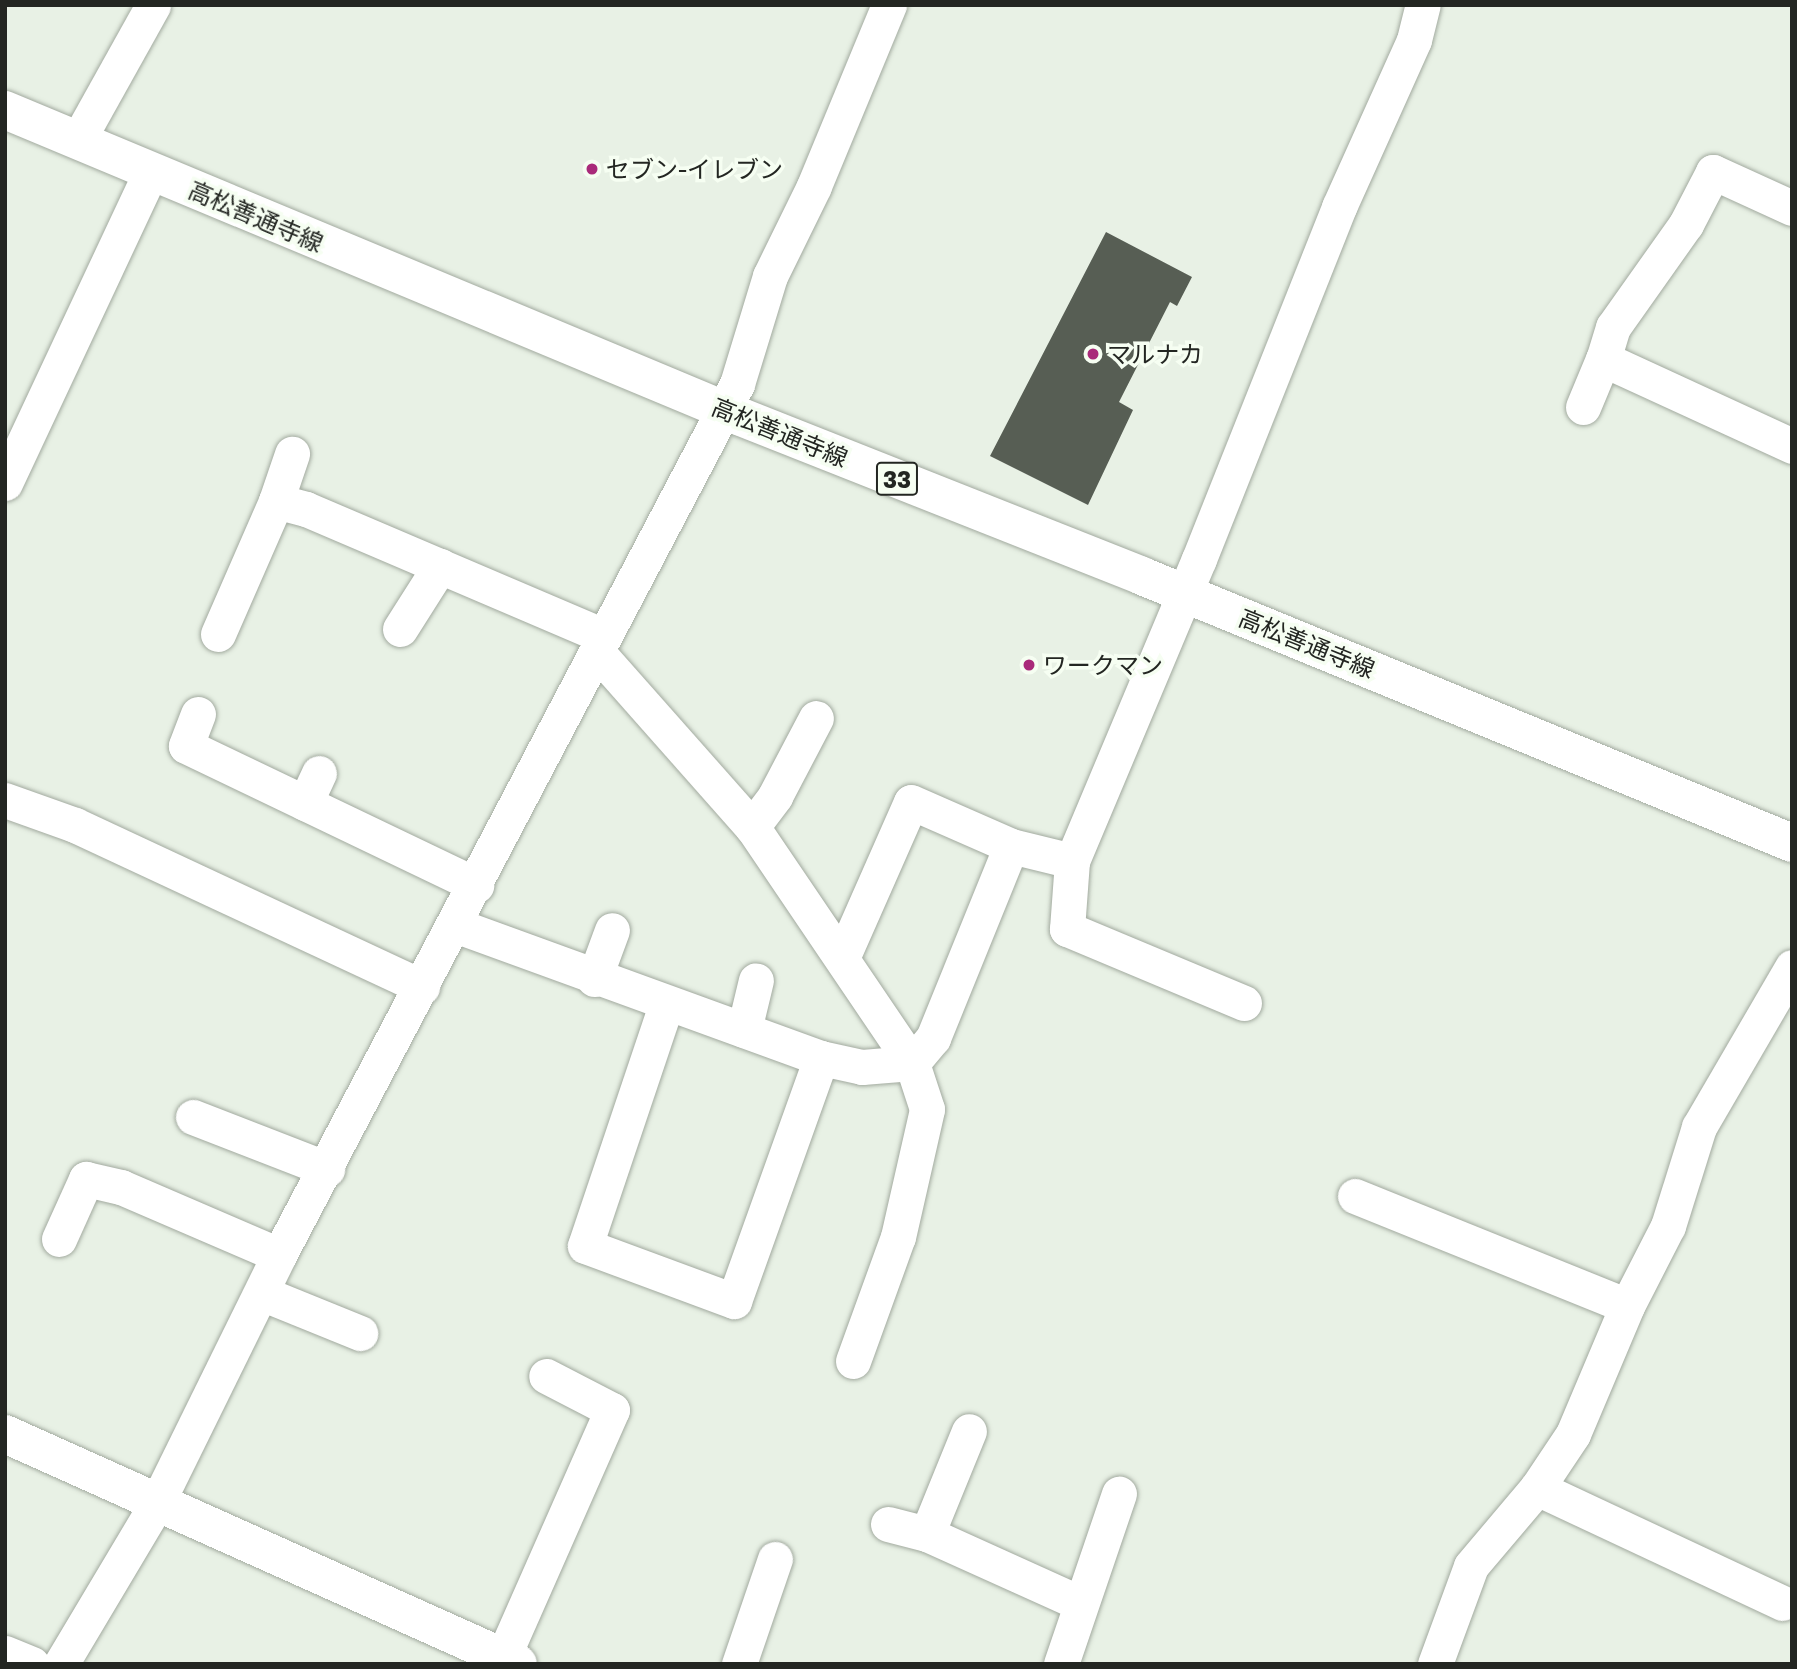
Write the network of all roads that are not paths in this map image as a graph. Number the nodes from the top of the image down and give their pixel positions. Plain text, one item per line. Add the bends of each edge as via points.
1 (153, 5) edge
2 (889, 5) edge
3 (1423, 5) edge
4 (5, 110) edge
5 (78, 140) junction
6 (150, 172) junction
7 (1792, 208) edge
8 (1603, 359) junction
9 (1583, 407) dead end
10 (724, 410) junction
11 (1790, 441) edge
12 (292, 454) dead end
13 (5, 483) edge
14 (276, 501) junction
15 (440, 566) junction
16 (1182, 592) junction
17 (400, 629) dead end
18 (218, 635) dead end
19 (600, 643) junction
20 (198, 714) dead end
21 (816, 718) dead end
22 (5, 800) edge
23 (752, 827) junction
24 (1792, 842) edge
25 (1011, 846) junction
26 (1072, 862) junction
27 (476, 885) junction
28 (455, 925) junction
29 (612, 930) dead end
30 (843, 956) junction
31 (1792, 967) edge
32 (594, 979) junction
33 (756, 980) dead end
34 (422, 987) junction
35 (1244, 1003) dead end
36 (666, 1005) junction
37 (744, 1030) junction
38 (821, 1058) junction
39 (912, 1063) junction
40 (193, 1117) dead end
41 (327, 1169) junction
42 (1355, 1196) dead end
43 (59, 1239) dead end
44 (279, 1255) junction
45 (264, 1294) junction
46 (1627, 1306) junction
47 (360, 1333) dead end
48 (853, 1361) dead end
49 (546, 1376) dead end
50 (969, 1431) dead end
51 (5, 1434) edge
52 (1537, 1488) junction
53 (1119, 1494) dead end
54 (158, 1503) junction
55 (888, 1524) dead end
56 (927, 1534) junction
57 (775, 1559) dead end
58 (1080, 1603) junction
59 (1782, 1603) dead end
60 (5, 1653) edge
61 (510, 1660) edge
62 (32, 1664) edge
63 (61, 1664) edge
64 (739, 1664) edge
65 (1061, 1664) edge
66 (1435, 1664) edge

1 - 5 street
2 - 10 street via 814,186 770,276 737,384
3 - 16 street via 1414,40 1339,207
4 - 5 main road, 高松善通寺線 / 33
5 - 6 main road, 高松善通寺線 / 33
6 - 10 main road, 高松善通寺線 / 33
6 - 13 street
7 - 8 street via 1713,172 1686,224 1613,327
8 - 9 street
8 - 11 street
10 - 16 main road, 高松善通寺線 / 33
10 - 19 street
12 - 14 street
14 - 15 street
14 - 18 street
15 - 17 street
15 - 19 street
16 - 24 main road, 高松善通寺線 / 33
16 - 26 street
19 - 23 street
19 - 27 street
20 - 27 street via 186,746 312,788
21 - 23 street via 775,796
22 - 34 street via 75,825
23 - 30 street
25 - 26 street
25 - 30 street via 911,802
25 - 39 street via 933,1038
26 - 35 street via 1067,929
27 - 28 street
28 - 32 street
28 - 34 street
29 - 32 street
30 - 39 street
31 - 46 street via 1699,1127 1668,1226
32 - 36 street
33 - 37 street
34 - 41 street
36 - 37 street
36 - 38 street via 585,1246 734,1301
37 - 38 street
38 - 39 street via 862,1067
39 - 48 street via 927,1109 898,1237
40 - 41 street
41 - 44 street
42 - 46 street
43 - 44 street via 86,1179 121,1187
44 - 45 street
45 - 47 street
45 - 54 street
46 - 52 street via 1573,1434
49 - 61 street via 612,1410
50 - 56 street
51 - 54 main road
52 - 59 street
52 - 66 street via 1471,1566
53 - 58 street
54 - 61 main road
54 - 63 street
55 - 56 street
56 - 58 street
57 - 64 street
58 - 65 street
60 - 62 street

